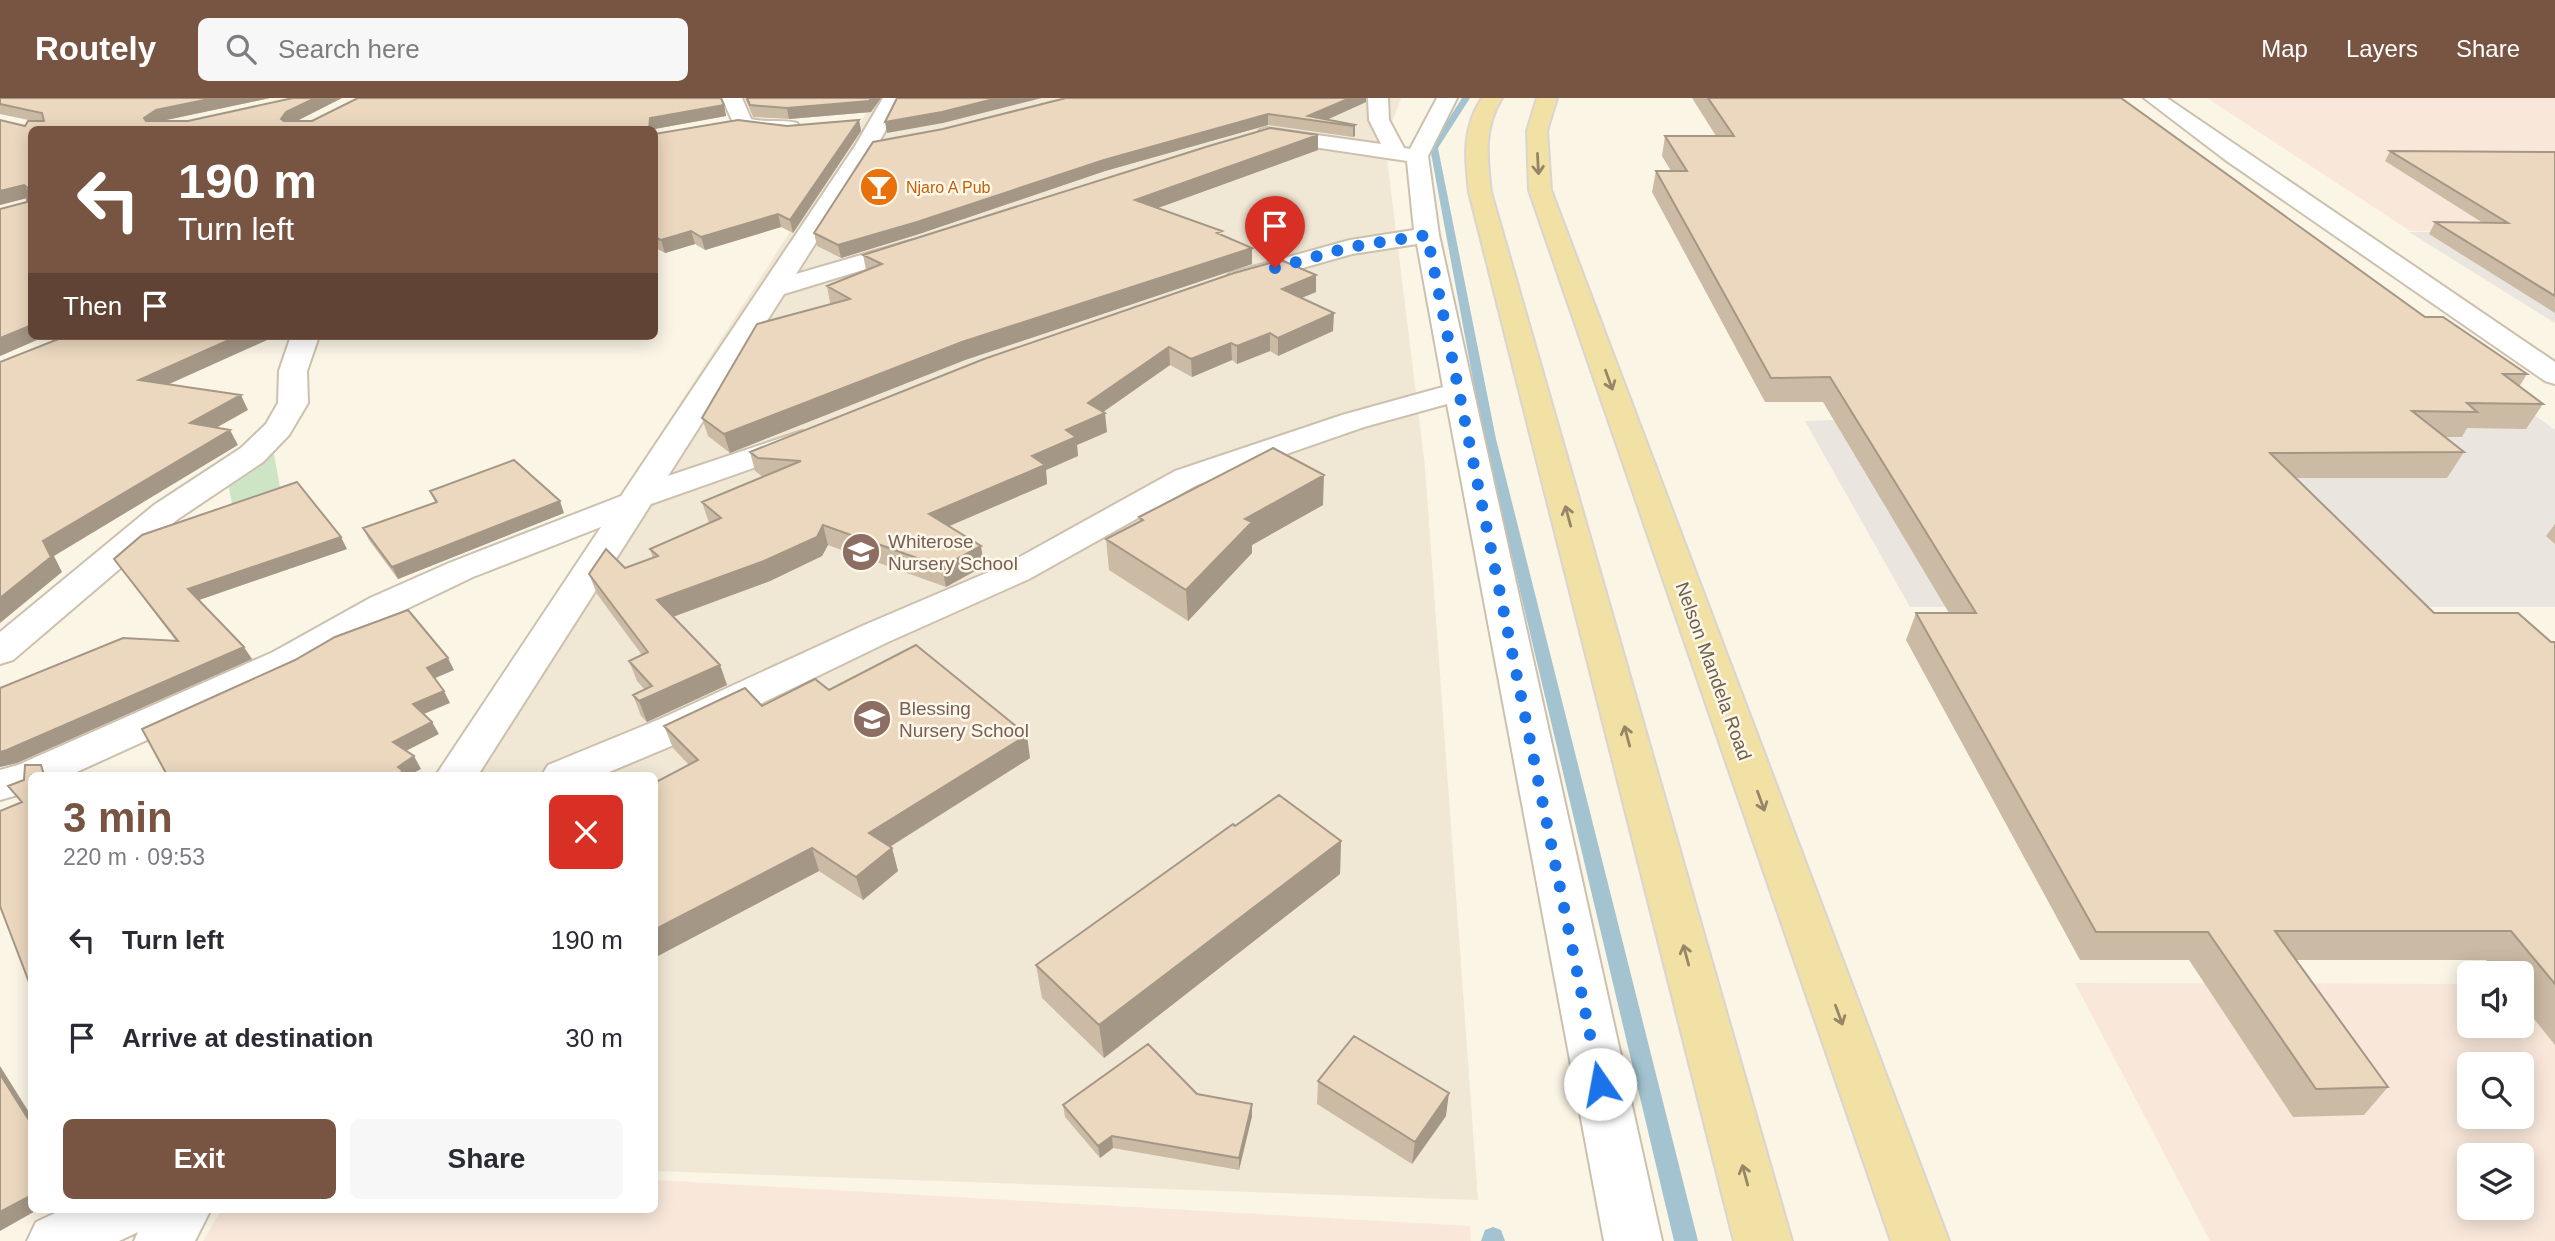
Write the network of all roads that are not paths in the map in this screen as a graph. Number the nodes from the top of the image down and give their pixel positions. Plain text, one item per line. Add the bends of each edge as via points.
1 (732, 98) edge
2 (1378, 98) edge
3 (1447, 98) edge
4 (1492, 98) edge
5 (1547, 98) edge
6 (2154, 98) edge
7 (742, 123) junction
8 (720, 125) edge
9 (813, 126) edge
10 (876, 126) edge
11 (1243, 140) edge
12 (1407, 154) junction
13 (1427, 235) junction
14 (929, 242) edge
15 (1212, 286) edge
16 (775, 289) junction
17 (304, 340) edge
18 (2555, 375) edge
19 (1458, 392) junction
20 (823, 431) edge
21 (634, 501) junction
22 (0, 652) edge
23 (41, 772) edge
24 (459, 772) edge
25 (570, 772) edge
26 (28, 777) edge
27 (0, 785) edge
28 (119, 1213) edge
29 (180, 1213) edge
30 (56, 1241) edge
31 (163, 1241) edge
32 (1633, 1241) edge
33 (1763, 1241) edge
34 (1920, 1241) edge

1 - 7 street
2 - 12 street via 1379,120
3 - 12 street
33 -> 4 main road via 1480,192 1475,142 1482,111
5 -> 34 main road, Nelson Mandela Road via 1536,131 1540,190
6 - 18 street
7 - 8 street
7 - 9 street via 762,128
10 - 16 street
11 - 12 street via 1269,134
12 - 13 street
13 - 15 street via 1350,247
13 - 19 street
14 - 16 street
16 - 21 street
17 - 22 street via 293,371 293,403 278,429 252,455 166,512
19 - 25 street via 1353,421 1186,478 1017,572
19 - 32 street
20 - 21 street
21 - 23 street via 461,570 383,606 287,661
21 - 24 street
26 - 27 street
28 - 30 street
29 - 31 street

